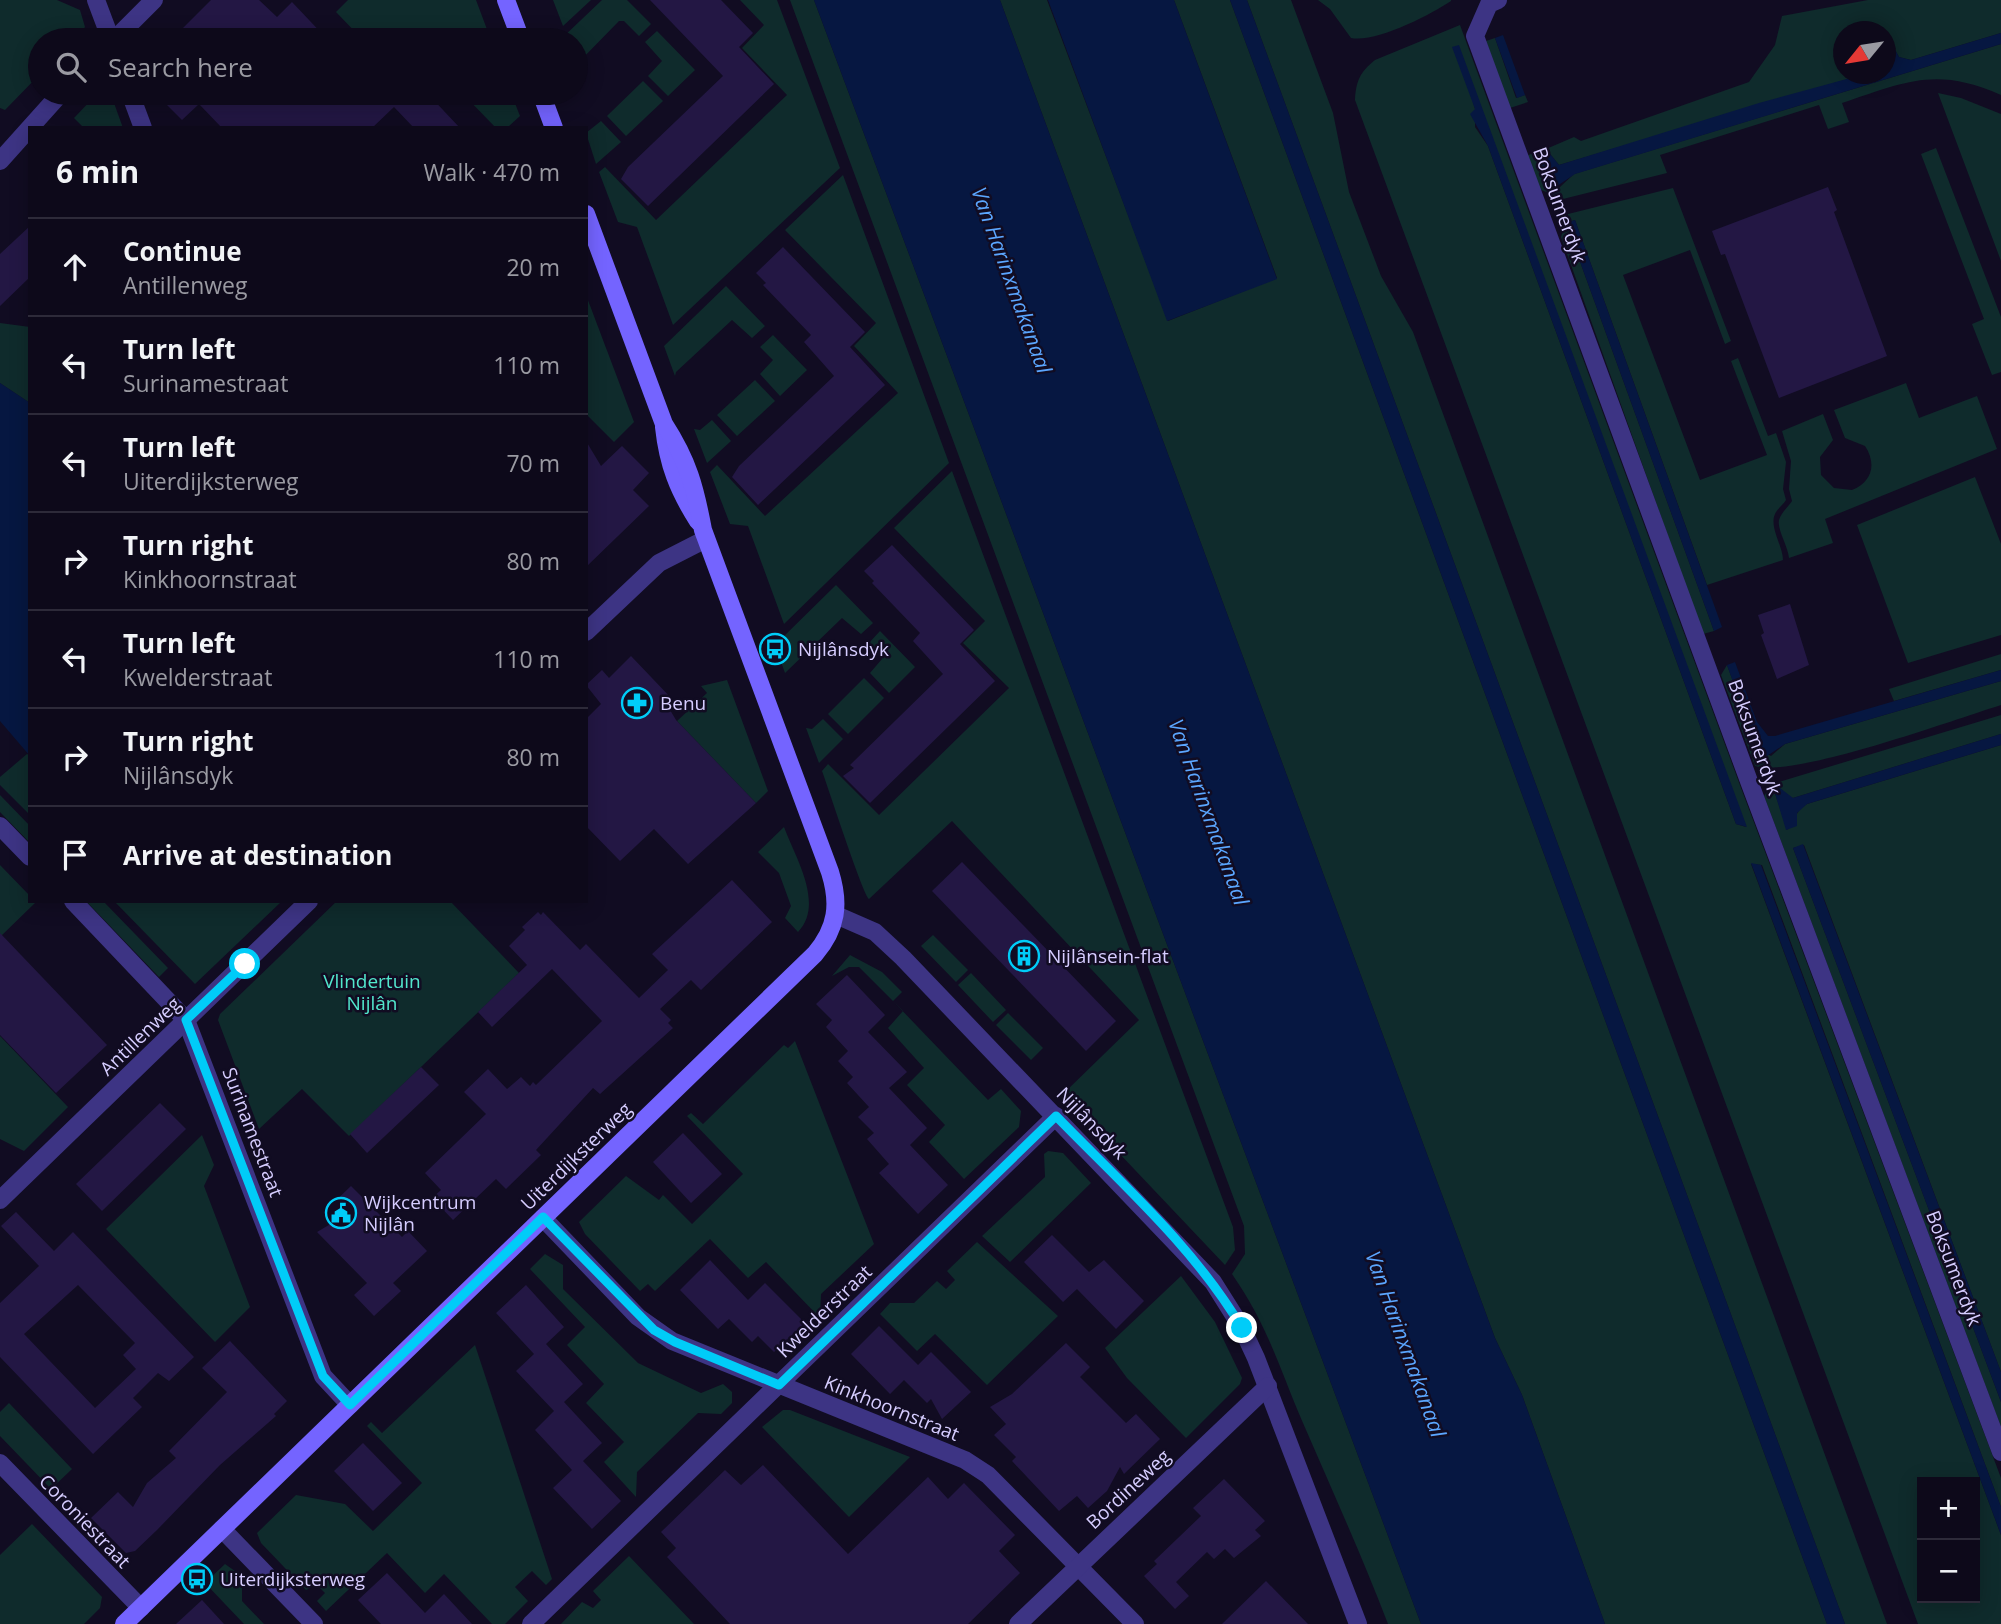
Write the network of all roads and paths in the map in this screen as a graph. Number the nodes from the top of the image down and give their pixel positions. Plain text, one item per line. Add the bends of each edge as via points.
1 (96, 0) edge
2 (154, 0) edge
3 (506, 0) edge
4 (1494, 2) edge
5 (107, 28) edge
6 (125, 28) edge
7 (516, 28) edge
8 (50, 105) edge
9 (134, 105) edge
10 (545, 105) edge
11 (31, 126) edge
12 (142, 126) edge
13 (553, 126) edge
14 (28, 130) edge
15 (0, 161) edge
16 (588, 219) edge
17 (705, 535) junction
18 (588, 630) edge
19 (0, 826) edge
20 (28, 854) edge
21 (75, 903) edge
22 (307, 903) edge
23 (836, 915) junction
24 (186, 1020) junction
25 (1056, 1116) junction
26 (0, 1200) edge
27 (543, 1217) junction
28 (779, 1385) junction
29 (1268, 1386) junction
30 (350, 1405) junction
31 (2001, 1452) edge
32 (0, 1463) edge
33 (222, 1529) junction
34 (1078, 1565) junction
35 (141, 1608) junction
36 (124, 1624) edge
37 (314, 1624) edge
38 (531, 1624) edge
39 (1018, 1624) edge
40 (1135, 1624) edge
41 (1358, 1624) edge

1 - 5 street
2 - 6 street
3 - 7 street
4 - 31 street, Boksumerdyk via 1475,36
8 - 11 street
9 - 12 street
10 - 13 street
14 - 15 street
16 - 17 street via 664,424 684,455
17 - 18 street via 659,563
17 - 23 street via 830,872
19 - 20 street
21 - 24 street, Surinamestraat
22 - 24 street, Antillenweg
23 - 25 street, Nijlânsdyk via 875,932
23 - 27 street, Uiterdijksterweg via 832,930 815,954
24 - 26 street, Antillenweg
24 - 30 street, Surinamestraat via 323,1376
25 - 28 street, Kwelderstraat
25 - 29 street, Nijlânsdyk via 1213,1282 1242,1328
27 - 28 street, Kinkhoornstraat via 654,1330
27 - 30 street, Uiterdijksterweg
28 - 34 street, Kinkhoornstraat via 965,1460 988,1475
28 - 38 street, Kwelderstraat
29 - 34 street, Bordineweg
29 - 41 street, Nijlânsdyk
30 - 33 street, Uiterdijksterweg
32 - 35 street, Coroniestraat
33 - 35 street, Uiterdijksterweg
33 - 37 street
34 - 39 street, Bordineweg
34 - 40 street, Kinkhoornstraat
35 - 36 street, Uiterdijksterweg

